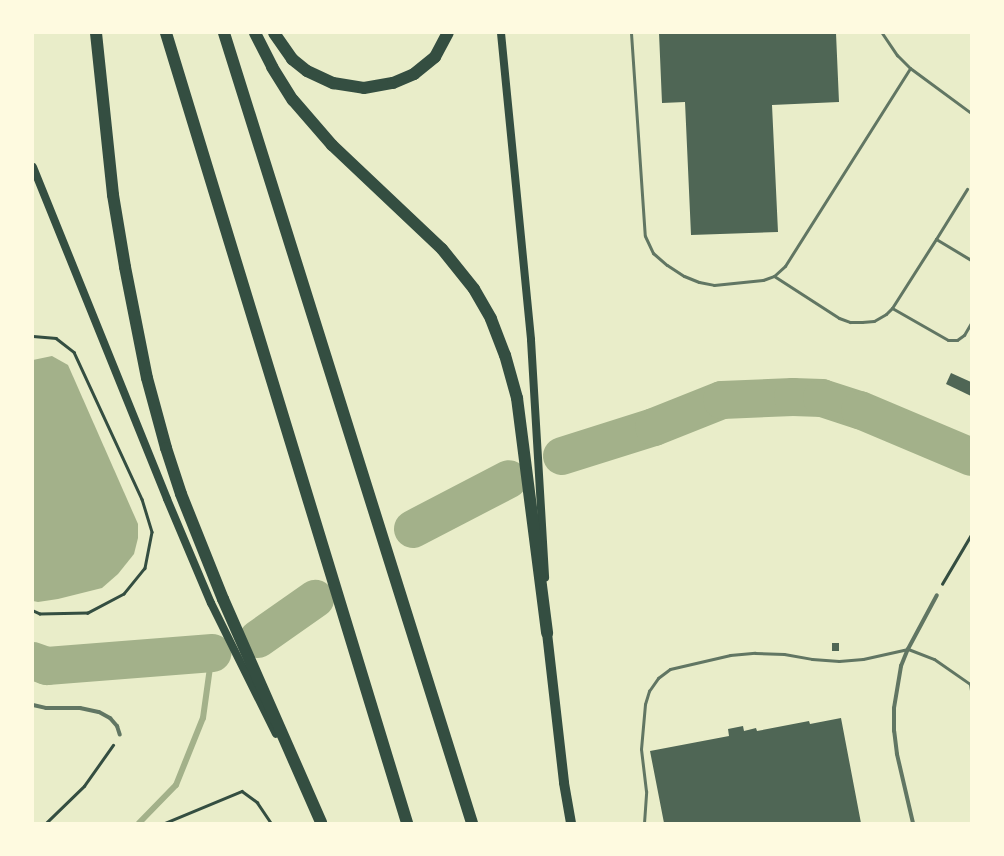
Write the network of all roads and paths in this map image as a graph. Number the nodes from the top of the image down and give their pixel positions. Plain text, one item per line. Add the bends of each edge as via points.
1 (96, 33) edge
2 (166, 33) edge
3 (224, 33) edge
4 (255, 33) edge
5 (274, 33) edge
6 (448, 33) edge
7 (501, 33) edge
8 (631, 33) edge
9 (882, 33) edge
10 (910, 68) junction
11 (971, 113) edge
12 (33, 167) edge
13 (967, 189) dead end
14 (936, 239) junction
15 (971, 260) edge
16 (774, 276) junction
17 (892, 308) junction
18 (971, 323) edge
19 (33, 336) edge
20 (971, 535) edge
21 (937, 595) joint
22 (33, 611) edge
23 (548, 633) junction
24 (234, 639) junction
25 (908, 649) junction
26 (971, 690) edge
27 (33, 705) edge
28 (120, 735) joint
29 (46, 823) edge
30 (165, 823) edge
31 (271, 823) edge
32 (321, 823) edge
33 (407, 823) edge
34 (472, 823) edge
35 (571, 823) edge
36 (644, 823) edge
37 (912, 823) edge

1 - 24 highway via 113,195 124,267 147,378 166,448
2 - 33 highway
3 - 34 highway
4 - 23 highway via 293,100 332,145 442,249 474,289 491,319 505,355 517,398
5 - 6 highway via 292,59 307,71 333,83 364,88 393,83 414,74 435,57
7 - 23 main road via 531,340
8 - 16 lane via 645,236 653,252 684,276 714,285 763,280
9 - 10 lane via 897,55
10 - 11 lane
10 - 16 lane via 785,266
12 - 24 main road via 211,603
13 - 14 lane
14 - 15 lane
14 - 17 lane
16 - 17 lane via 839,318 850,322 874,321
17 - 18 lane via 948,340 957,340 964,335
19 - 22 path via 56,338 74,352 142,499 152,532 145,568 124,594 88,613 40,614
20 - 21 path via 945,576
21 - 25 street
23 - 35 main road via 562,768
24 - 32 highway
25 - 26 lane via 934,659 970,684
25 - 36 lane via 863,659 839,661 754,652 670,669 658,678 649,691 645,704 641,750 646,790
25 - 37 street via 896,686 894,731
27 - 28 street via 99,712 110,718
28 - 29 path via 84,786
30 - 31 path via 242,791 257,802

